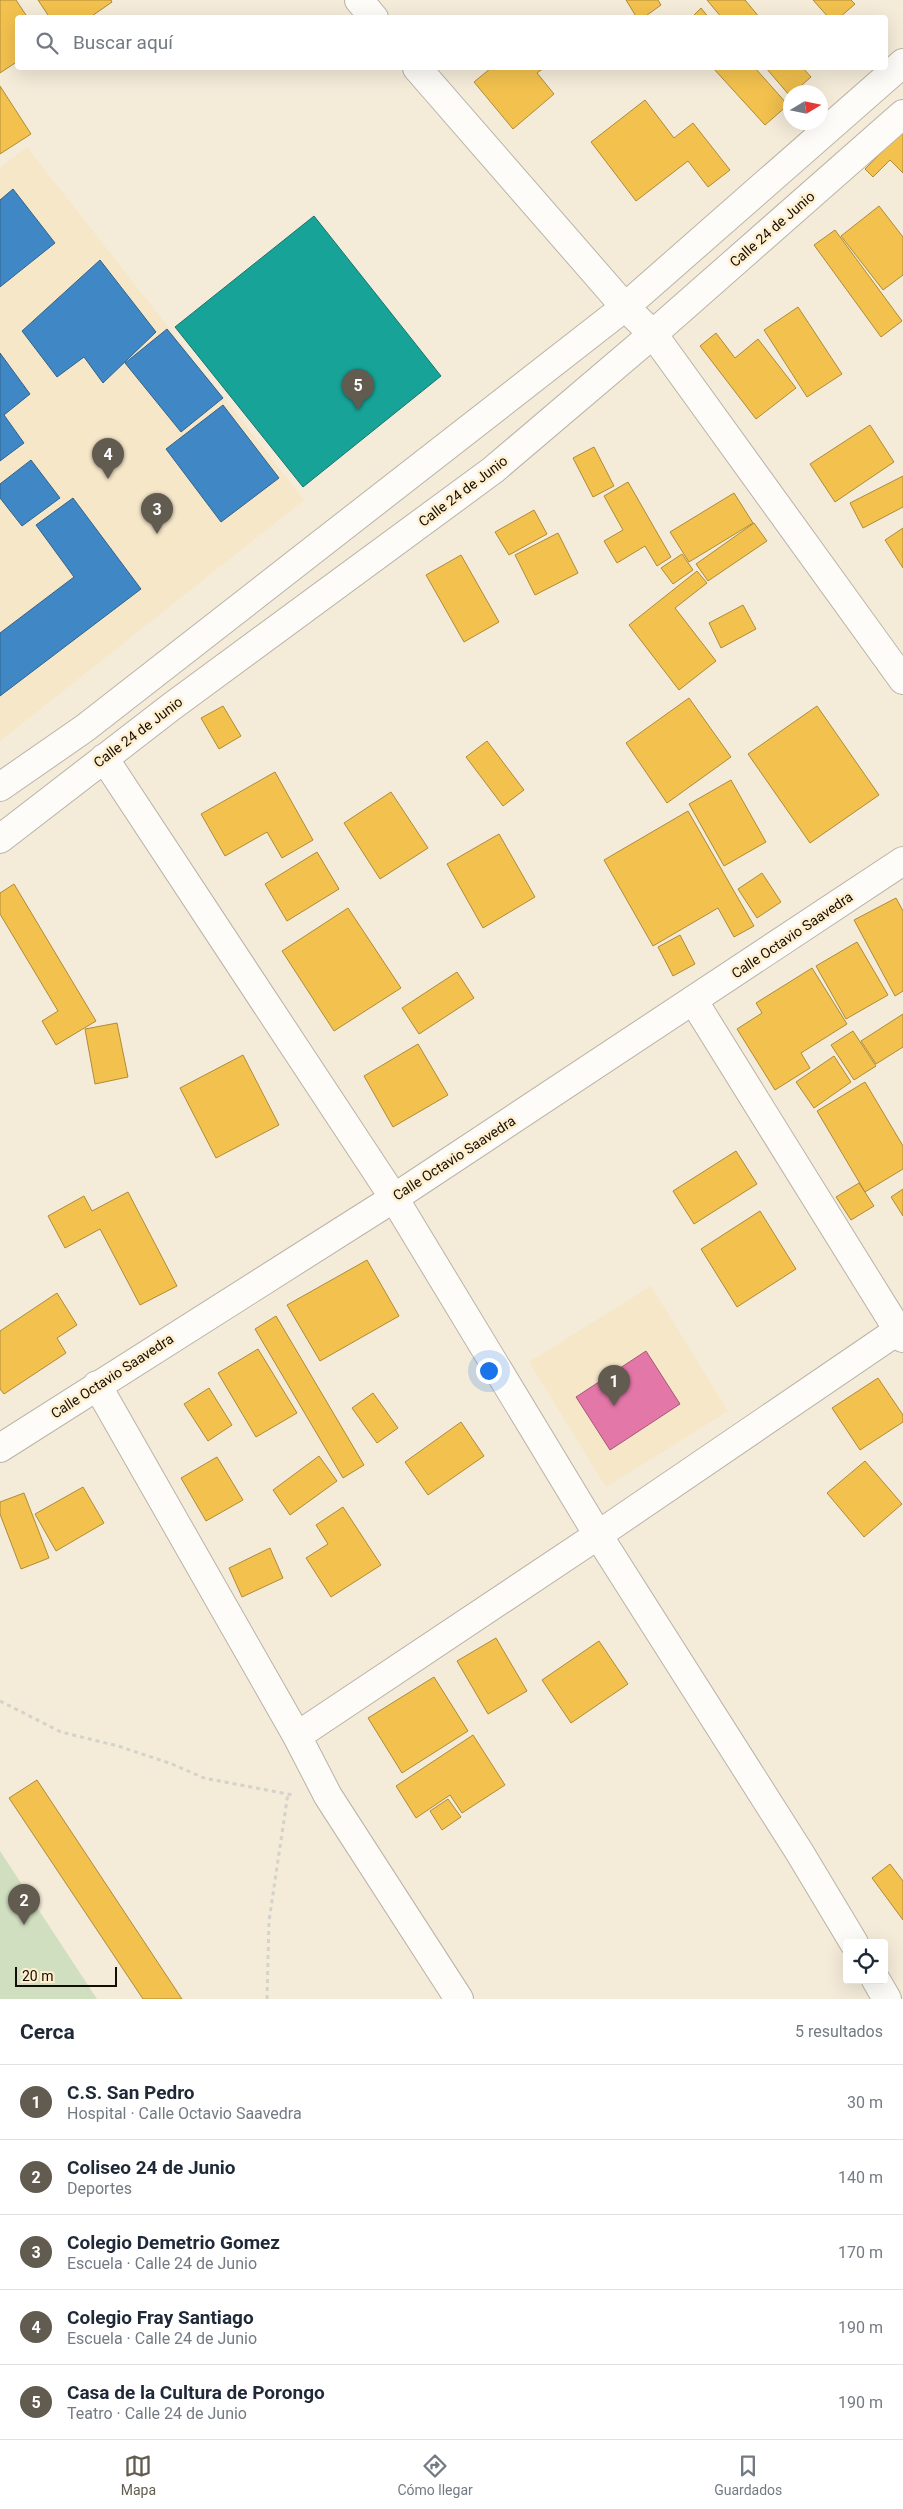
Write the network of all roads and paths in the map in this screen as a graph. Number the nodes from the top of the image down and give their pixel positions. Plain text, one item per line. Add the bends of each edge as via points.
1 (358, 0) edge
2 (371, 15) edge
3 (903, 63) edge
4 (419, 70) edge
5 (903, 114) edge
6 (625, 307) junction
7 (653, 334) junction
8 (903, 680) edge
9 (104, 758) junction
10 (0, 786) edge
11 (0, 839) edge
12 (903, 861) edge
13 (693, 1000) junction
14 (394, 1198) junction
15 (901, 1332) edge
16 (98, 1385) junction
17 (0, 1448) edge
18 (598, 1535) junction
19 (0, 1701) edge
20 (297, 1736) junction
21 (289, 1784) dead end
22 (288, 1794) junction
23 (328, 1796) junction
24 (852, 1939) edge
25 (878, 1984) edge
26 (267, 1999) edge
27 (459, 1999) edge
28 (887, 1999) edge

1 - 2 street
3 - 6 street
4 - 6 street
5 - 7 street, Calle 24 de Junio
6 - 7 street
6 - 10 street via 85,728
7 - 8 street
7 - 9 street, Calle 24 de Junio via 493,470
9 - 11 street, Calle 24 de Junio
9 - 14 street
12 - 13 street, Calle Octavio Saavedra
13 - 14 street, Calle Octavio Saavedra
13 - 15 street
14 - 16 street, Calle Octavio Saavedra
14 - 18 street
15 - 18 street
16 - 17 street, Calle Octavio Saavedra
16 - 20 street
18 - 20 street
18 - 24 street
19 - 22 path via 61,1732 118,1746 204,1778
20 - 23 street
21 - 22 path
22 - 23 path
22 - 26 path via 269,1922
23 - 27 street
25 - 28 street

